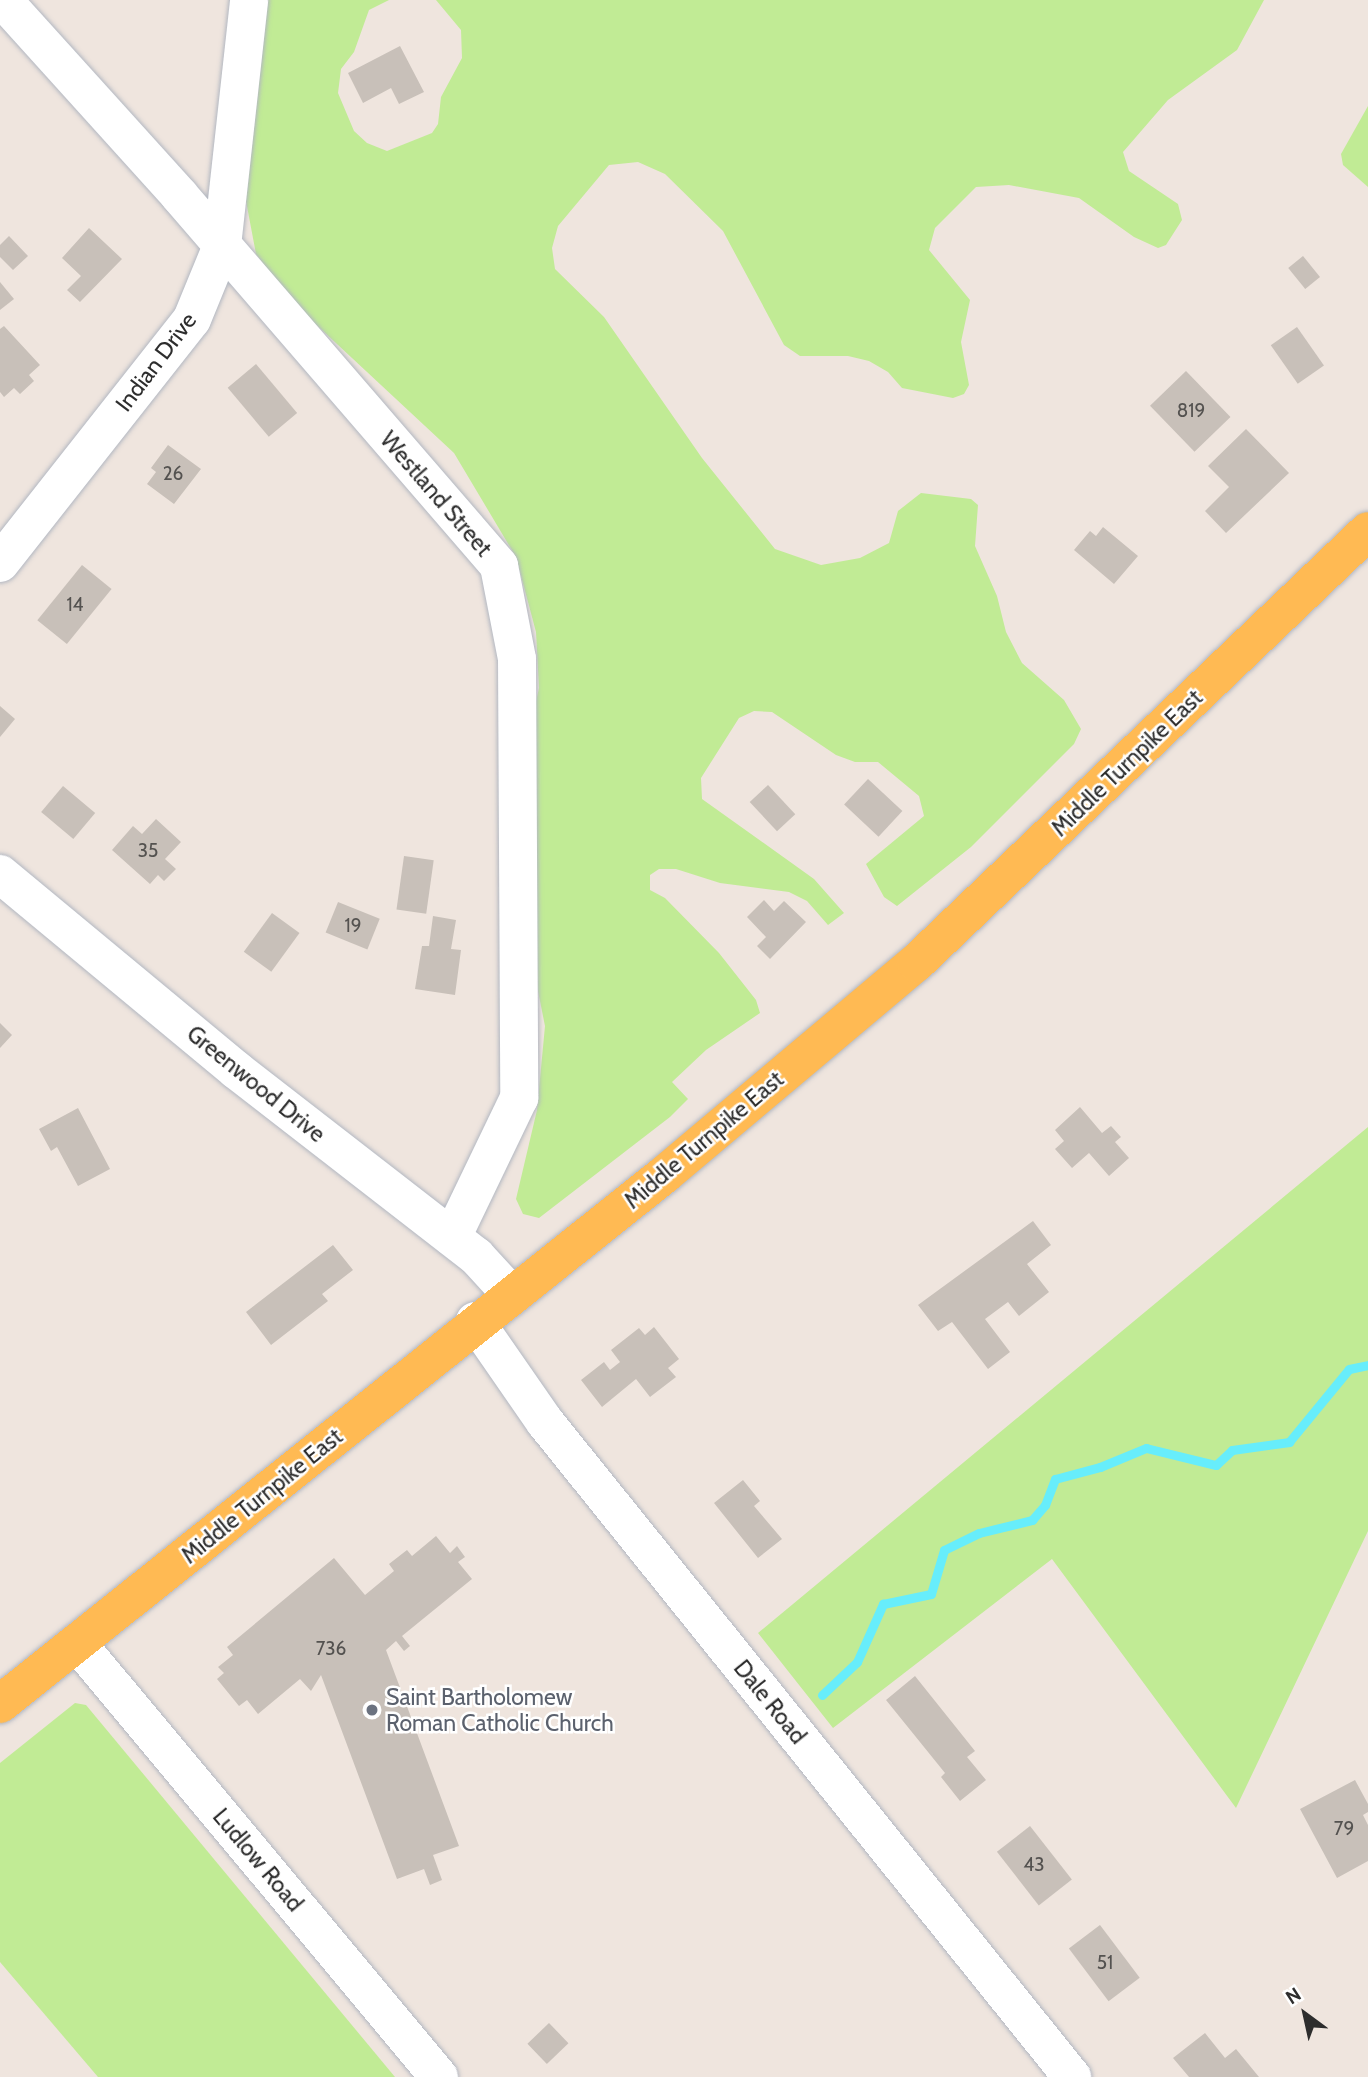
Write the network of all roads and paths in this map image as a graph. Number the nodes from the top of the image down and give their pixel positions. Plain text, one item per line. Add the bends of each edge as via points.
1 (3, 0) edge
2 (248, 0) edge
3 (222, 246) junction
4 (1368, 531) edge
5 (0, 564) edge
6 (0, 874) edge
7 (452, 1237) junction
8 (510, 1294) junction
9 (475, 1321) junction
10 (77, 1643) junction
11 (0, 1704) edge
12 (439, 2077) edge
13 (1072, 2077) edge

1 - 3 street, Westland Street
2 - 3 street, Indian Drive
3 - 5 street, Indian Drive via 192,319
3 - 7 street, Westland Street via 499,566 517,659 519,1098
4 - 8 main road, Middle Turnpike East via 916,963 666,1174
6 - 7 street, Greenwood Drive via 236,1070
7 - 8 street, Greenwood Drive
8 - 9 main road, Middle Turnpike East
9 - 10 main road, Middle Turnpike East
9 - 13 street, Dale Road via 545,1422
10 - 11 main road, Middle Turnpike East
10 - 12 street, Ludlow Road

